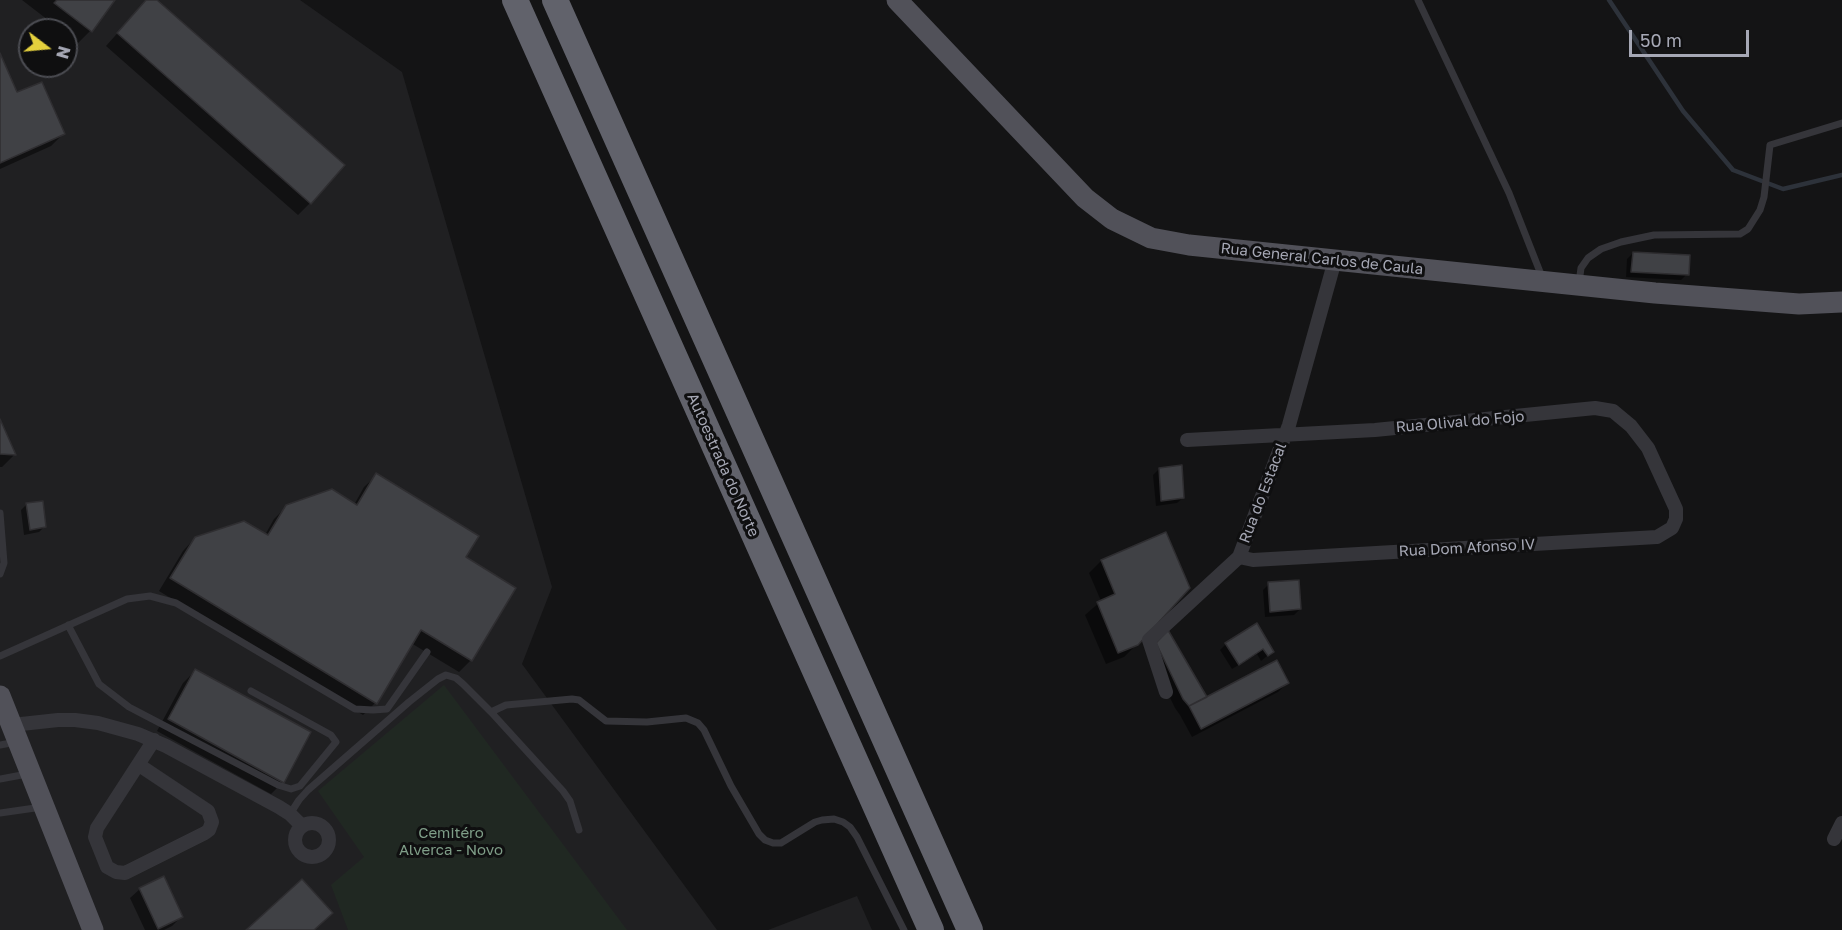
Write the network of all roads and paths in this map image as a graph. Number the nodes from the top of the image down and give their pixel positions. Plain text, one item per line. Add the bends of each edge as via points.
1 (515, 0) edge
2 (555, 0) edge
3 (897, 0) edge
4 (1418, 0) edge
5 (1842, 123) edge
6 (1335, 260) junction
7 (1544, 282) junction
8 (1579, 286) junction
9 (1842, 302) edge
10 (1285, 435) junction
11 (1187, 440) dead end
12 (1676, 509) joint
13 (0, 513) edge
14 (1239, 557) junction
15 (0, 574) edge
16 (69, 625) junction
17 (427, 652) dead end
18 (0, 656) edge
19 (251, 691) dead end
20 (1166, 692) dead end
21 (0, 696) edge
22 (491, 712) junction
23 (10, 737) edge
24 (154, 741) junction
25 (139, 765) junction
26 (32, 774) junction
27 (0, 779) edge
28 (45, 806) junction
29 (0, 813) edge
30 (290, 814) junction
31 (1842, 823) edge
32 (302, 826) dead end
33 (579, 830) dead end
34 (1834, 839) dead end
35 (93, 930) edge
36 (904, 930) edge
37 (931, 930) edge
38 (970, 930) edge

1 - 37 highway, Autoestrada do Norte
2 - 38 highway
3 - 6 main road, Rua General Carlos de Caula via 1085,198 1112,219 1137,233 1171,242
4 - 7 lane via 1509,193
5 - 8 lane via 1770,145 1764,197 1755,220 1740,234 1654,236 1601,249 1581,267
6 - 7 main road, Rua General Carlos de Caula
6 - 10 street, Rua do Estacal
7 - 8 main road, Rua General Carlos de Caula
8 - 9 main road, Rua General Carlos de Caula via 1744,301
10 - 11 street, Rua Olival do Fojo
10 - 12 street, Rua Olival do Fojo via 1596,408 1613,411 1648,448
10 - 14 street, Rua do Estacal
12 - 14 street, Rua Dom Afonso IV via 1672,528 1657,537 1264,560
13 - 15 lane via 4,563
14 - 20 street, Rua do Estacal via 1149,640
16 - 17 lane via 127,599 150,596 176,603 355,709 387,709
16 - 18 lane
16 - 19 lane via 99,684 129,707 278,784 291,789 300,786 336,742 331,735
21 - 23 main road
22 - 30 lane via 456,678 443,676 308,790
22 - 33 lane via 563,791
22 - 36 lane via 506,705 572,699 606,721 692,719 704,730 759,834 773,843 781,843 815,822 843,822 857,837
23 - 24 street via 58,720 75,720 118,728
23 - 26 main road
24 - 25 street
24 - 30 street
25 - 25 street via 96,833 107,867 120,873 205,833 212,822 208,811
26 - 27 lane
26 - 28 main road
28 - 29 lane
28 - 35 main road
30 - 32 street
31 - 34 street

